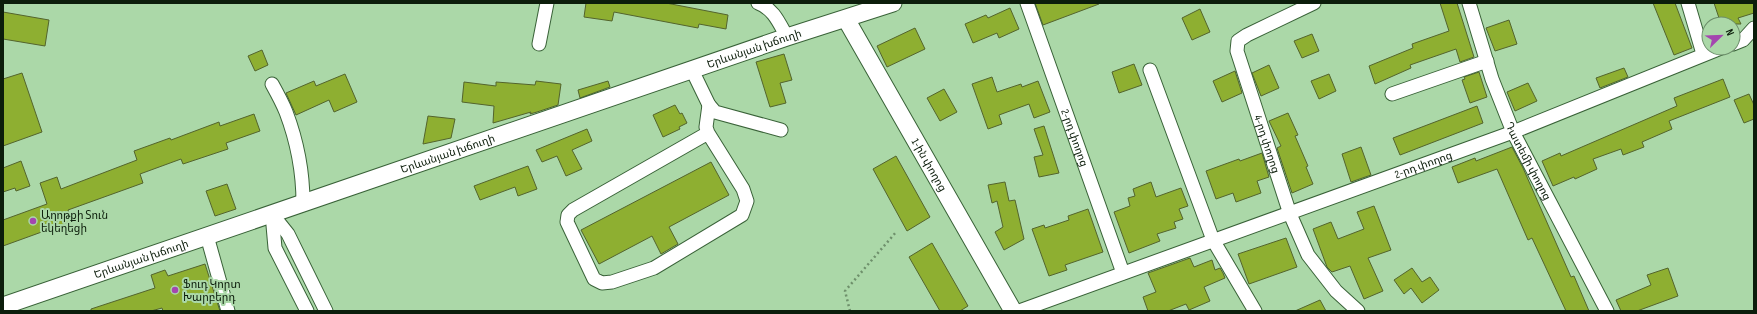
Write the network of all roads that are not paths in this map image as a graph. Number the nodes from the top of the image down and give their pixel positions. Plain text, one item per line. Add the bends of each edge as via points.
1 (547, 3) edge
2 (758, 3) edge
3 (893, 3) edge
4 (1027, 3) edge
5 (1314, 3) edge
6 (1469, 3) edge
7 (1688, 3) edge
8 (874, 6) edge
9 (846, 19) junction
10 (1754, 28) edge
11 (787, 37) junction
12 (1741, 41) edge
13 (539, 44) dead end
14 (1701, 47) edge
15 (1701, 55) edge
16 (1487, 61) junction
17 (692, 70) junction
18 (1150, 70) dead end
19 (272, 84) dead end
20 (1392, 94) dead end
21 (709, 105) junction
22 (781, 130) dead end
23 (1513, 132) junction
24 (708, 133) junction
25 (303, 204) junction
26 (272, 214) junction
27 (1290, 214) junction
28 (207, 236) junction
29 (1214, 240) junction
30 (1123, 273) junction
31 (3, 306) edge
32 (228, 311) edge
33 (306, 311) edge
34 (326, 311) edge
35 (1013, 311) edge
36 (1019, 311) edge
37 (1256, 311) edge
38 (1358, 311) edge
39 (1608, 311) edge

1 - 13 street
2 - 11 street via 769,8 776,16
3 - 8 main road, Երևանյան խճուղի
4 - 30 street, 2-րդ փողոց
5 - 27 street, 4-րդ փողոց via 1247,35 1238,41 1236,51
6 - 16 street, Դատեմի փողոց
7 - 14 street
8 - 9 main road, Երևանյան խճուղի
9 - 11 main road, Երևանյան խճուղի
9 - 35 main road, 1-ին փողոց
10 - 12 street
11 - 17 main road, Երևանյան խճուղի
15 - 23 street, 2-րդ փողոց
16 - 20 street
16 - 23 street, Դատեմի փողոց
17 - 21 street
17 - 25 main road, Երևանյան խճուղի
18 - 29 street
19 - 25 street via 286,112 295,143 303,177
21 - 22 street via 715,112
21 - 24 street via 706,127
23 - 27 street, 2-րդ փողոց
23 - 39 street, Դատեմի փողոց
24 - 24 street via 743,189 747,201 742,215 654,268 612,282 602,283 594,279 567,222 568,215
25 - 26 main road, Երևանյան խճուղի
26 - 28 main road, Երևանյան խճուղի
26 - 33 street via 275,248
26 - 34 street via 288,234
27 - 29 street, 2-րդ փողոց
27 - 38 street, 4-րդ փողոց via 1308,254 1336,291
28 - 31 main road, Երևանյան խճուղի
28 - 32 street
29 - 30 street, 2-րդ փողոց
29 - 37 street
30 - 36 street, 2-րդ փողոց

